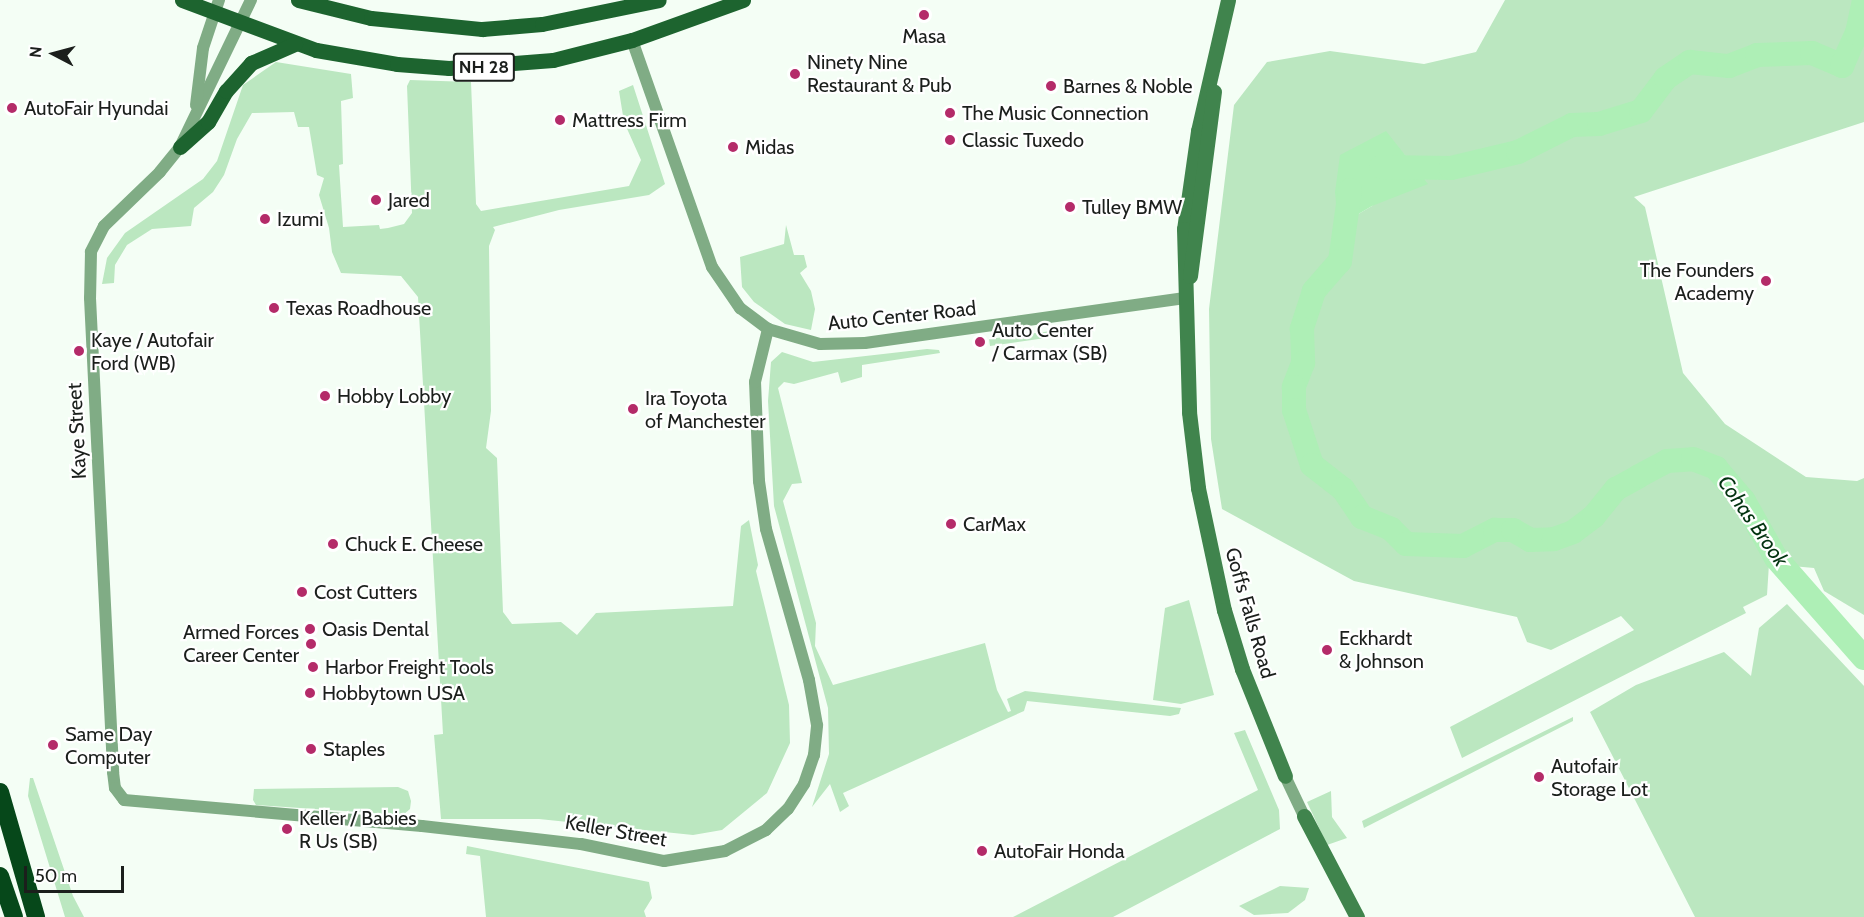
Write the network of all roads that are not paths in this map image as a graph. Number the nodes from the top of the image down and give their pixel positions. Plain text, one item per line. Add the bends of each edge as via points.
1 (182, 0) edge
2 (251, 0) edge
3 (298, 0) edge
4 (341, 0) edge
5 (659, 0) edge
6 (743, 0) edge
7 (1226, 4) edge
8 (216, 6) edge
9 (371, 18) junction
10 (240, 23) junction
11 (632, 40) junction
12 (295, 44) junction
13 (196, 110) junction
14 (180, 147) junction
15 (1185, 298) junction
16 (768, 329) junction
17 (1285, 776) joint
18 (115, 788) joint
19 (0, 792) edge
20 (1304, 816) joint
21 (0, 876) edge
22 (14, 917) edge
23 (36, 917) edge
24 (1357, 917) edge

1 - 8 main road, NH 28
2 - 10 street, Kaye Street
3 - 9 main road, NH 28
4 - 9 main road
5 - 9 main road, NH 28 via 598,15 510,28 449,28
6 - 11 main road, NH 28
7 - 15 street, Goffs Falls Road via 1194,156 1184,229
8 - 10 main road, NH 28
8 - 13 street, Kaye Street via 198,77
10 - 12 main road, NH 28
10 - 13 street, Kaye Street
11 - 12 main road, NH 28 via 553,60 449,68 379,62
11 - 16 street, Auto Center Road via 712,267 740,308
12 - 14 main road via 251,63 226,91 208,122
13 - 14 street, Kaye Street
14 - 18 street, Kaye Street via 104,226 96,238 89,267
15 - 16 street, Auto Center Road via 865,343 812,343
15 - 17 street, Goffs Falls Road via 1189,412 1207,535 1242,669
16 - 18 street, Keller Street via 755,382 759,481 766,529 809,680 817,725 814,755 804,784 788,809 766,830 710,856 664,861 581,844 422,826 138,803 124,800
17 - 20 street, Goffs Falls Road
19 - 23 highway
20 - 24 street, Goffs Falls Road
21 - 22 highway

